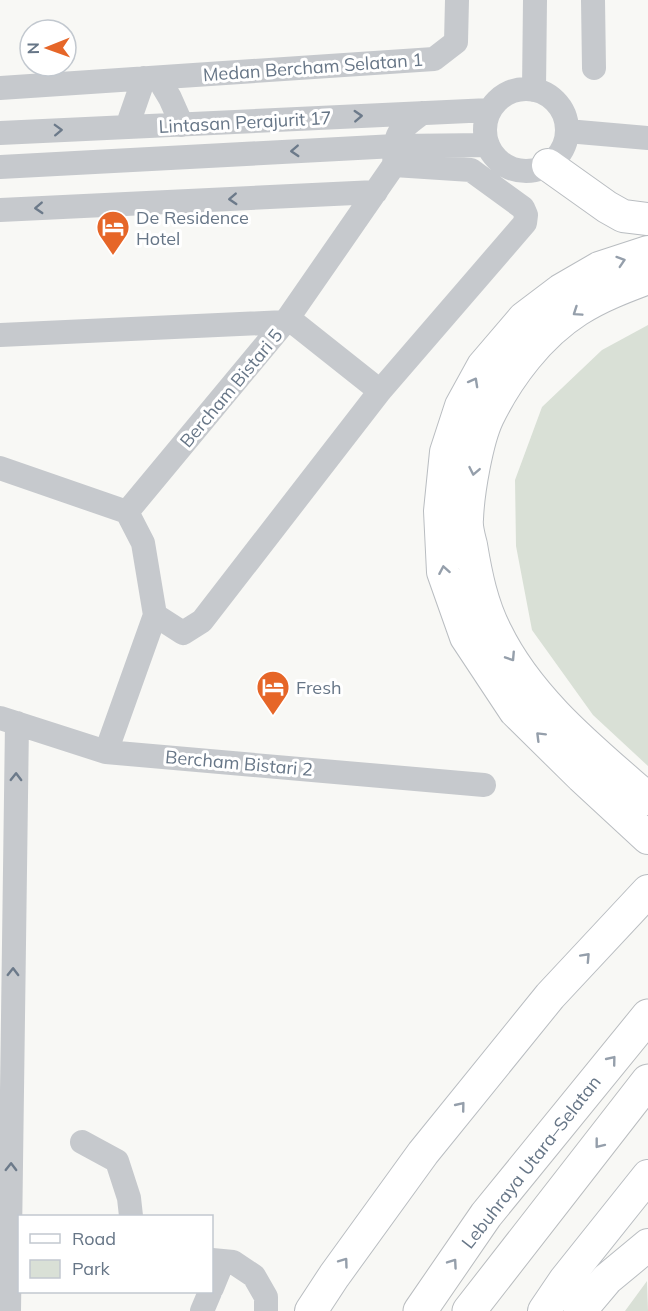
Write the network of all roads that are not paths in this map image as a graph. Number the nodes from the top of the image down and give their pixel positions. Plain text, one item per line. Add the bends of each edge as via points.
1 (519, 0) edge
2 (535, 0) edge
3 (592, 0) edge
4 (460, 2) edge
5 (594, 68) dead end
6 (151, 78) junction
7 (0, 88) edge
8 (526, 90) junction
9 (490, 110) junction
10 (422, 113) junction
11 (182, 125) junction
12 (127, 127) junction
13 (567, 131) junction
14 (0, 133) edge
15 (648, 138) edge
16 (488, 145) junction
17 (395, 156) junction
18 (548, 165) junction
19 (0, 167) edge
20 (376, 192) junction
21 (0, 210) edge
22 (648, 219) edge
23 (648, 252) edge
24 (648, 278) edge
25 (287, 320) junction
26 (0, 335) edge
27 (380, 391) junction
28 (0, 468) edge
29 (127, 512) junction
30 (155, 615) junction
31 (8, 720) edge
32 (106, 752) junction
33 (591, 767) junction
34 (484, 785) dead end
35 (648, 799) edge
36 (648, 838) edge
37 (648, 891) edge
38 (648, 1016) edge
39 (648, 1081) edge
40 (82, 1142) dead end
41 (648, 1176) edge
42 (131, 1215) edge
43 (648, 1245) edge
44 (15, 1247) edge
45 (217, 1261) edge
46 (213, 1280) edge
47 (210, 1293) edge
48 (9, 1311) edge
49 (202, 1311) edge
50 (266, 1311) edge
51 (311, 1311) edge
52 (420, 1311) edge
53 (469, 1311) edge
54 (544, 1311) edge
55 (580, 1311) edge

1 - 8 street
2 - 8 street
3 - 5 street
4 - 6 street, Medan Bercham Selatan 1 via 456,42 434,59
6 - 7 street, Medan Bercham Selatan 1
6 - 11 street via 170,98
6 - 12 street
8 - 9 street via 497,101
8 - 13 street via 541,91 552,98 566,118
9 - 10 street, Lintasan Perajurit 17
9 - 16 street via 486,127
11 -> 10 street, Lintasan Perajurit 17
10 - 17 street, Bercham Bistari 5 via 400,129
11 - 12 street, Lintasan Perajurit 17
14 -> 12 street, Lintasan Perajurit 17
13 - 15 street
13 - 18 street via 565,144
16 - 17 street
16 - 18 street via 495,158 520,171
17 -> 19 street, Lintasan Perajurit 17
17 - 20 street, Bercham Bistari 5
17 - 27 street via 471,170 523,208 526,215 525,223
18 - 22 main road via 623,216
20 -> 21 street
20 - 25 street, Bercham Bistari 5
33 -> 23 main road via 515,711 466,637 443,572 440,511 446,452 461,406 483,366 524,318 599,268
24 -> 33 main road via 577,310 546,336 515,371 487,418 473,470 466,521 477,583 495,632 532,690
25 - 26 street
25 - 27 street
25 - 29 street, Bercham Bistari 5
27 - 30 street via 202,621 183,633
28 - 29 street
29 - 30 street via 142,543
30 - 32 street
31 - 32 street, Bercham Bistari 2
44 -> 31 street
32 - 34 street, Bercham Bistari 2
33 - 35 main road
33 - 36 main road
51 -> 37 main road via 423,1153 550,996
52 -> 38 highway, Lebuhraya Utara–Selatan via 486,1215
39 -> 53 highway
40 - 42 street via 117,1161
41 - 54 main road
43 - 55 main road via 607,1279
44 - 48 street
45 - 46 street
45 - 50 street via 233,1262 254,1276 266,1297
47 - 49 street

